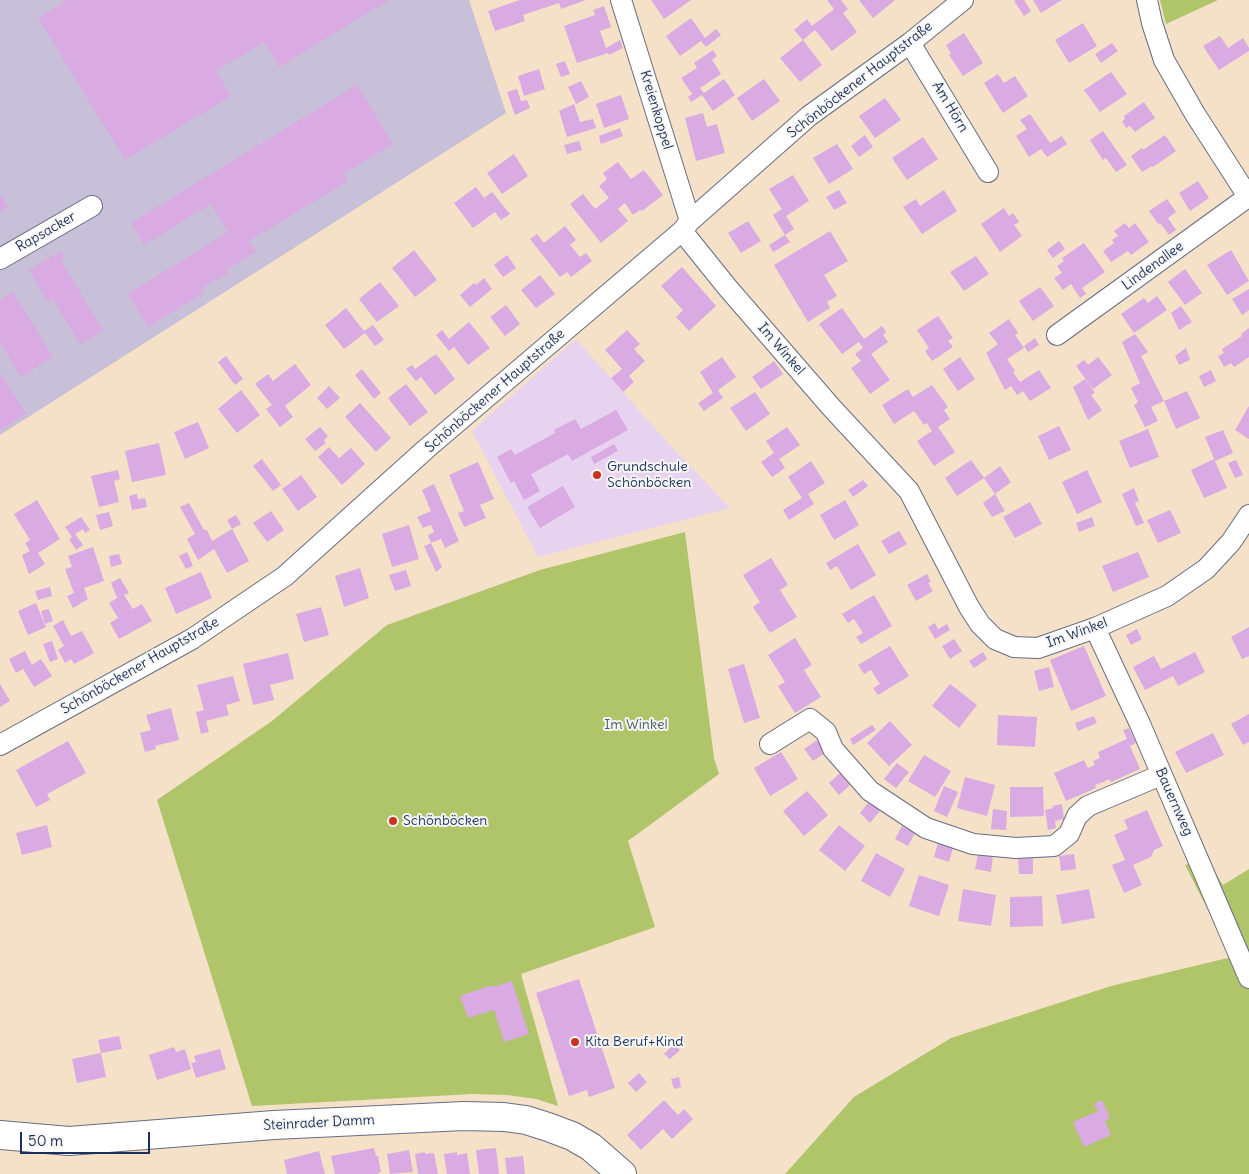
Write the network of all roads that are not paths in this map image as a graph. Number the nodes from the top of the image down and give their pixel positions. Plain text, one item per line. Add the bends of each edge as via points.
1 (622, 0) edge
2 (963, 0) edge
3 (1147, 0) edge
4 (910, 43) junction
5 (988, 172) dead end
6 (1249, 197) edge
7 (92, 206) dead end
8 (686, 226) junction
9 (0, 259) edge
10 (1057, 335) dead end
11 (1249, 515) edge
12 (1095, 628) junction
13 (770, 744) dead end
14 (0, 745) edge
15 (1161, 775) junction
16 (1249, 978) edge
17 (0, 1135) edge
18 (622, 1174) edge

1 - 8 street, Kreienkoppel
2 - 4 street, Schönböckener Hauptstraße
3 - 6 street, Lindenallee via 1164,60
4 - 5 street, Am Hörn
4 - 8 street, Schönböckener Hauptstraße via 809,116
6 - 10 street, Lindenallee
7 - 9 street, Rapsacker
8 - 12 street, Im Winkel via 727,287 909,491 969,607 995,639 1014,647 1038,648
8 - 14 street, Schönböckener Hauptstraße via 426,449 285,576 192,639
11 - 12 street, Im Winkel via 1231,542 1206,569 1167,596
12 - 15 street, Bauernweg
13 - 15 street via 810,720 826,732 833,749 870,791 926,828 973,844 1016,848 1054,846 1069,834 1077,816 1088,806
15 - 16 street, Bauernweg
17 - 18 main road, Steinrader Damm via 69,1142 274,1124 464,1116 504,1118 533,1122 572,1136 591,1147

